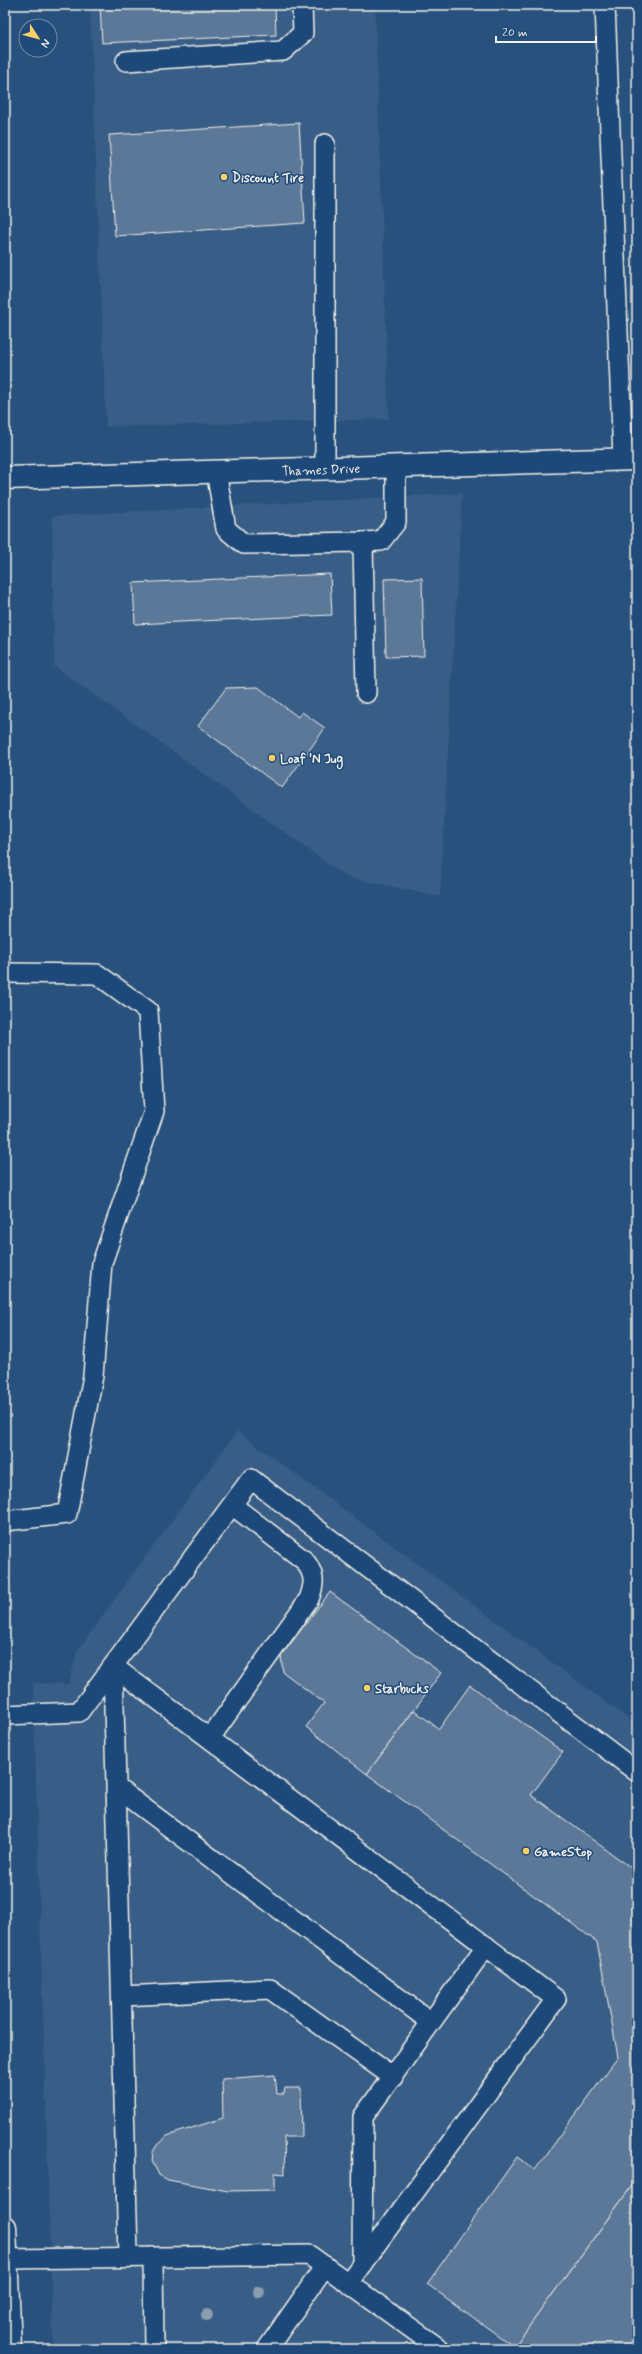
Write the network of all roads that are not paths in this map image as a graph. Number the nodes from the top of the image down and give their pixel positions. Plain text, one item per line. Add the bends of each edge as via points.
1 (302, 5) edge
2 (605, 5) edge
3 (126, 61) dead end
4 (325, 144) dead end
5 (630, 459) edge
6 (396, 466) junction
7 (325, 468) junction
8 (216, 471) junction
9 (5, 478) edge
10 (363, 542) junction
11 (366, 693) dead end
12 (5, 973) edge
13 (232, 1505) junction
14 (5, 1521) edge
15 (113, 1666) junction
16 (5, 1715) edge
17 (210, 1738) junction
18 (637, 1772) edge
19 (116, 1788) junction
20 (486, 1946) junction
21 (122, 1996) junction
22 (432, 2022) junction
23 (393, 2077) junction
24 (5, 2227) edge
25 (128, 2257) junction
26 (153, 2257) junction
27 (6, 2259) junction
28 (362, 2264) junction
29 (324, 2266) junction
30 (348, 2283) junction
31 (10, 2349) edge
32 (154, 2349) edge
33 (267, 2349) edge
34 (440, 2349) edge

1 - 3 lane via 303,33 283,50
2 - 5 lane
4 - 7 lane
5 - 6 street, Thames Drive
6 - 7 street, Thames Drive
6 - 10 lane via 396,522 381,541
7 - 8 street, Thames Drive
8 - 9 street, Thames Drive
8 - 10 lane via 226,529 244,544
10 - 11 lane
12 - 14 lane via 97,974 148,1011 154,1111 102,1263 93,1376 67,1514
13 - 15 lane
13 - 17 lane via 305,1561 312,1571 314,1585 309,1599
13 - 18 lane via 251,1479
15 - 16 lane via 80,1712
15 - 17 lane
15 - 19 lane
17 - 20 lane
19 - 21 lane
19 - 22 lane
20 - 22 lane
20 - 28 lane via 556,1999
21 - 23 lane via 270,1989
21 - 25 lane
22 - 23 lane
23 - 28 lane via 363,2117
24 - 27 street
25 - 26 lane
25 - 27 lane
26 - 29 lane via 309,2255
26 - 32 lane
27 - 31 street
28 - 30 lane
29 - 30 lane
29 - 33 lane
30 - 34 lane

